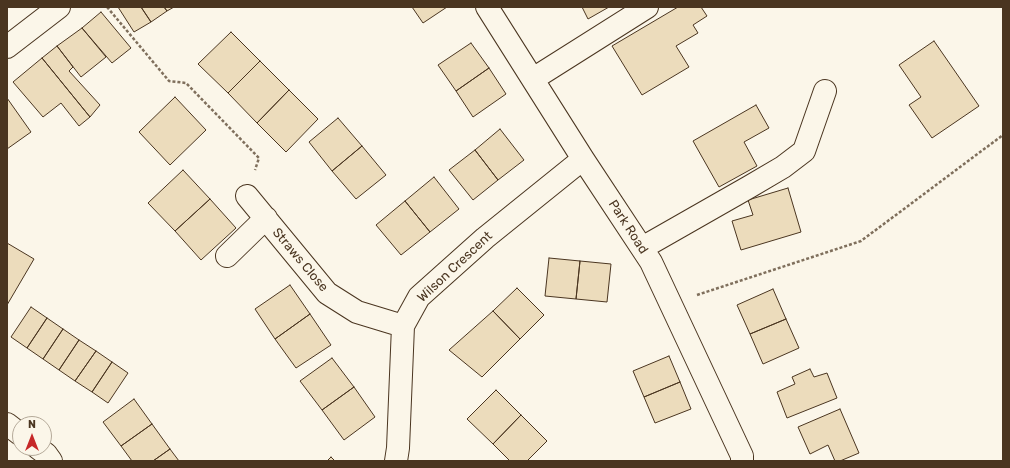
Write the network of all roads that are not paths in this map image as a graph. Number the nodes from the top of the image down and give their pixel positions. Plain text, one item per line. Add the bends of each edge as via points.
1 (59, 7) edge
2 (487, 7) edge
3 (647, 7) edge
4 (7, 47) edge
5 (533, 79) junction
6 (826, 91) dead end
7 (583, 159) junction
8 (247, 196) road end
9 (266, 218) junction
10 (642, 248) junction
11 (227, 256) dead end
12 (403, 326) junction
13 (396, 461) edge
14 (742, 461) edge

1 - 4 street
2 - 5 street, Park Road
3 - 5 street
5 - 7 street, Park Road
6 - 10 street via 804,151 756,183
7 - 10 street, Park Road
7 - 12 street, Wilson Crescent via 485,238 419,297
8 - 9 street, Straws Close
9 - 11 street, Straws Close
9 - 12 street, Straws Close via 327,293 357,312
10 - 14 street, Park Road via 651,262 742,456
12 - 13 street, Wilson Crescent

